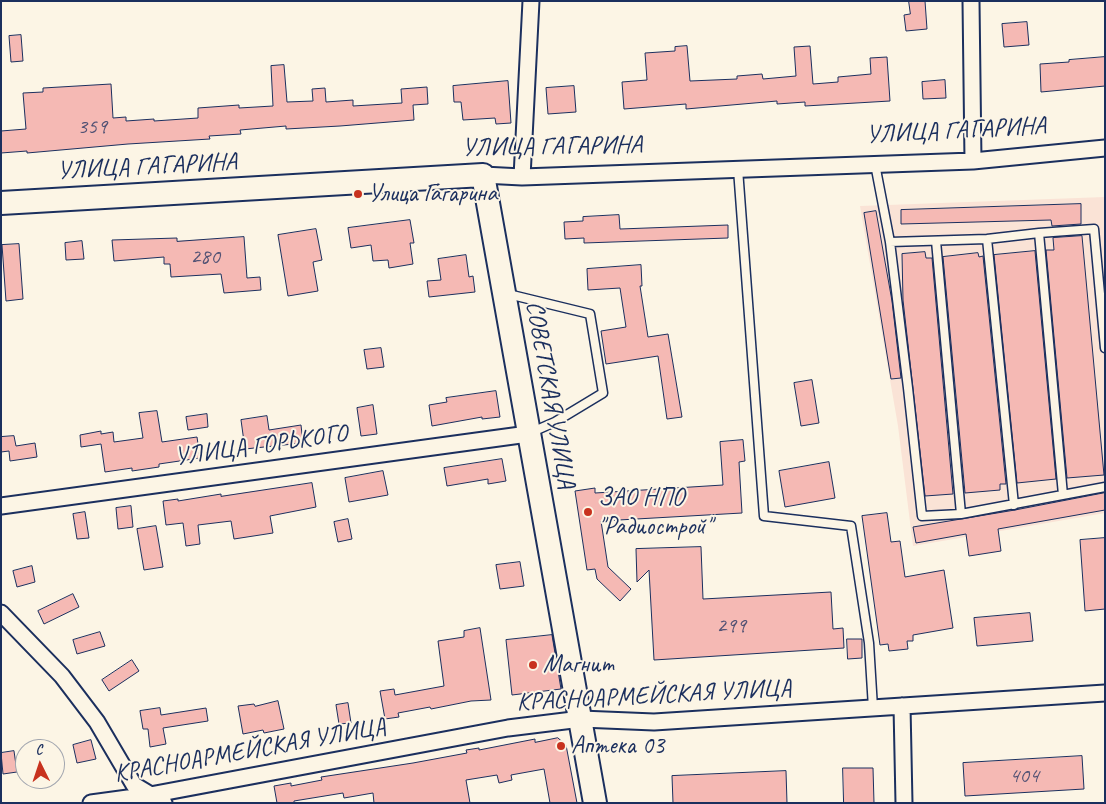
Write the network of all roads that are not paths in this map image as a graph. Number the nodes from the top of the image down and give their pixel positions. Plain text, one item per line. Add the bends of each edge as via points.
1 (531, 1) edge
2 (972, 1) edge
3 (1105, 148) edge
4 (973, 161) junction
5 (875, 164) junction
6 (738, 169) junction
7 (483, 175) junction
8 (522, 176) junction
9 (1, 203) edge
10 (1039, 233) junction
11 (987, 239) junction
12 (936, 241) junction
13 (890, 242) junction
14 (503, 293) junction
15 (1105, 348) edge
16 (528, 434) junction
17 (1105, 487) edge
18 (1063, 495) junction
19 (1014, 504) junction
20 (1, 506) edge
21 (961, 514) junction
22 (1, 613) edge
23 (1105, 693) edge
24 (902, 706) junction
25 (873, 708) junction
26 (581, 719) junction
27 (150, 795) junction
28 (91, 803) edge
29 (164, 803) edge
30 (595, 803) edge
31 (904, 803) edge

1 - 8 street
2 - 4 street
3 - 4 street, УЛИЦА ГАГАРИНА
4 - 5 street, УЛИЦА ГАГАРИНА
5 - 6 street, УЛИЦА ГАГАРИНА
5 - 13 lane
6 - 8 street, УЛИЦА ГАГАРИНА
6 - 25 lane via 764,516 852,526 869,643
7 - 8 street, УЛИЦА ГАГАРИНА
7 - 9 street, УЛИЦА ГАГАРИНА
7 - 14 street, СОВЕТСКАЯ УЛИЦА
10 - 11 lane
10 - 15 lane via 1094,229
10 - 18 lane
11 - 12 lane
11 - 19 lane
12 - 13 lane
12 - 21 lane
13 - 21 lane via 922,516
14 - 16 street, СОВЕТСКАЯ УЛИЦА
14 - 16 lane via 590,314 603,393
16 - 20 street, УЛИЦА ГОРЬКОГО
16 - 26 street, СОВЕТСКАЯ УЛИЦА
17 - 18 lane
18 - 19 lane
19 - 21 lane
22 - 27 street via 62,676 97,722 134,786
23 - 24 street, КРАСНОАРМЕЙСКАЯ УЛИЦА
24 - 25 street, КРАСНОАРМЕЙСКАЯ УЛИЦА
24 - 31 street
25 - 26 street, КРАСНОАРМЕЙСКАЯ УЛИЦА via 654,722
26 - 27 street, КРАСНОАРМЕЙСКАЯ УЛИЦА via 508,728
26 - 30 street, СОВЕТСКАЯ УЛИЦА
27 - 28 street, КРАСНОАРМЕЙСКАЯ УЛИЦА
27 - 29 street

